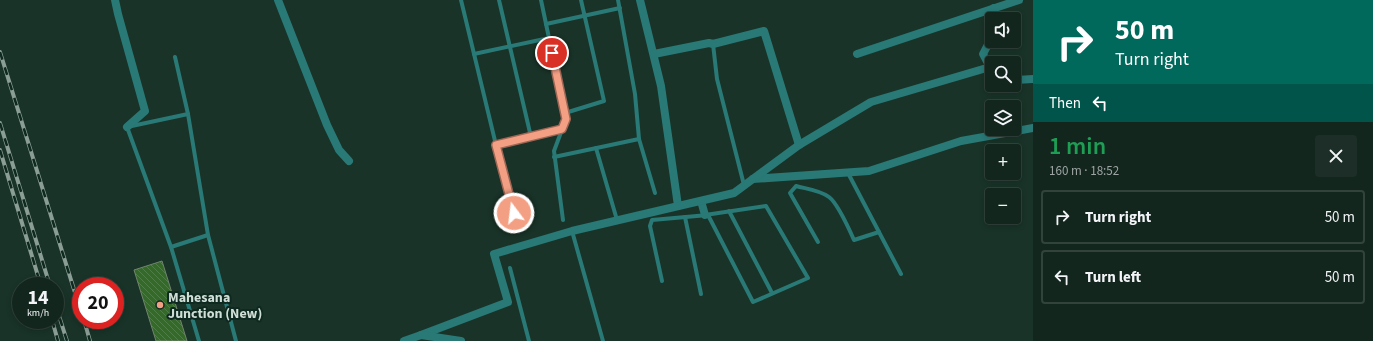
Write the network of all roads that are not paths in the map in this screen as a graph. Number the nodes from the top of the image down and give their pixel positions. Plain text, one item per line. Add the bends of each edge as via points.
1 (115, 0) edge
2 (278, 0) edge
3 (461, 0) edge
4 (499, 0) edge
5 (541, 0) edge
6 (581, 0) edge
7 (618, 0) edge
8 (640, 0) edge
9 (1019, 0) edge
10 (620, 8) junction
11 (994, 8) junction
12 (994, 12) edge
13 (584, 16) junction
14 (546, 24) junction
15 (549, 38) junction
16 (713, 44) junction
17 (510, 46) junction
18 (986, 48) edge
19 (474, 54) junction
20 (654, 54) junction
21 (857, 54) dead end
22 (175, 57) dead end
23 (985, 58) edge
24 (985, 71) edge
25 (1033, 79) edge
26 (1021, 80) edge
27 (565, 113) junction
28 (188, 114) junction
29 (127, 127) junction
30 (1033, 128) edge
31 (562, 129) junction
32 (531, 137) junction
33 (639, 139) junction
34 (496, 145) junction
35 (799, 146) junction
36 (596, 148) junction
37 (554, 157) junction
38 (349, 161) dead end
39 (848, 172) junction
40 (752, 179) junction
41 (744, 185) junction
42 (655, 193) dead end
43 (701, 200) junction
44 (678, 206) junction
45 (729, 211) junction
46 (705, 215) junction
47 (685, 217) junction
48 (563, 220) dead end
49 (617, 220) junction
50 (517, 227) dead end
51 (572, 230) junction
52 (879, 232) junction
53 (208, 235) junction
54 (818, 242) dead end
55 (171, 247) junction
56 (510, 268) dead end
57 (901, 274) dead end
58 (662, 282) dead end
59 (772, 293) junction
60 (701, 294) dead end
61 (421, 336) junction
62 (199, 341) edge
63 (236, 341) edge
64 (404, 341) edge
65 (461, 341) edge
66 (529, 341) edge
67 (603, 341) edge

1 - 29 street via 145,111
2 - 38 street via 327,125 339,150
3 - 19 lane
4 - 17 lane
5 - 14 lane
6 - 13 lane
7 - 10 lane
8 - 20 street
9 - 11 street
10 - 13 lane
10 - 33 lane via 635,94
11 - 12 street
11 - 21 street
13 - 14 lane
13 - 27 lane via 604,101
14 - 15 lane
15 - 17 lane
15 - 27 lane
16 - 20 street
16 - 35 street via 764,31
16 - 41 lane via 717,79
17 - 19 lane
17 - 32 lane
18 - 23 street via 983,54
19 - 34 lane
20 - 44 street
22 - 28 lane
24 - 35 street via 871,102
25 - 26 street
27 - 31 lane via 566,119
28 - 29 lane
28 - 53 lane
29 - 55 lane
30 - 39 street via 961,141 869,171
31 - 32 lane
31 - 37 lane
32 - 34 lane
33 - 36 lane
33 - 42 lane
34 - 50 lane
35 - 40 street
36 - 37 lane
36 - 49 lane
37 - 48 lane
39 - 40 street
39 - 52 lane
40 - 41 street
41 - 43 street via 734,193
43 - 44 street
43 - 46 street
44 - 49 street
45 - 46 lane
45 - 59 lane
45 - 59 lane via 766,206 808,278
46 - 47 lane
46 - 59 lane via 708,215 753,302
47 - 58 lane via 652,220 650,226
47 - 60 lane
49 - 51 street
51 - 61 street via 494,254 508,302
51 - 67 lane
52 - 54 lane via 854,240 830,197 796,186 790,193
52 - 57 lane
53 - 55 lane
53 - 63 lane
55 - 62 lane
56 - 66 lane
61 - 64 street
61 - 65 street

